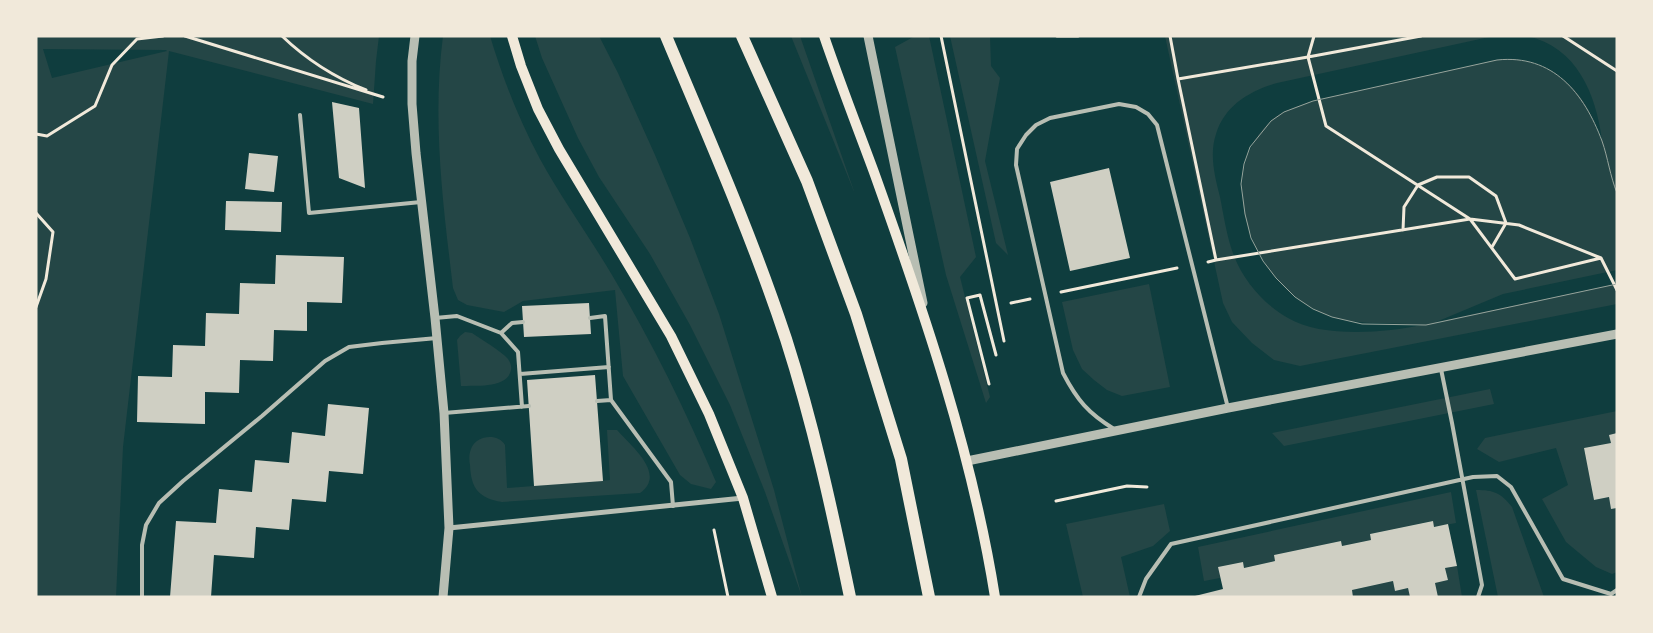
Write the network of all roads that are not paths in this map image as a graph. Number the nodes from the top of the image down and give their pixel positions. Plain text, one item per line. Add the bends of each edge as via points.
1 (415, 36) edge
2 (512, 36) edge
3 (666, 36) edge
4 (742, 36) edge
5 (824, 36) edge
6 (868, 36) edge
7 (300, 115) dead end
8 (421, 202) junction
9 (435, 318) junction
10 (590, 318) dead end
11 (523, 322) dead end
12 (502, 333) junction
13 (1617, 334) edge
14 (930, 335) junction
15 (437, 338) junction
16 (1440, 366) junction
17 (609, 367) junction
18 (520, 374) junction
19 (611, 400) junction
20 (597, 401) dead end
21 (529, 406) dead end
22 (522, 407) junction
23 (1228, 408) junction
24 (444, 413) junction
25 (1116, 430) junction
26 (967, 461) junction
27 (1462, 479) junction
28 (744, 498) junction
29 (673, 506) junction
30 (448, 528) junction
31 (1617, 590) edge
32 (142, 597) edge
33 (443, 597) edge
34 (772, 597) edge
35 (850, 597) edge
36 (929, 597) edge
37 (995, 597) edge
38 (1140, 597) edge
39 (1478, 597) edge

1 - 8 street via 412,104
2 - 28 main road via 542,117 580,187 671,336 709,414
3 - 35 main road via 737,205 786,340 827,487
4 - 36 main road via 807,181 856,314 901,460
5 - 14 main road
6 - 14 street
7 - 8 lane via 309,213
8 - 9 street
9 - 12 lane via 457,316
9 - 15 street
10 - 17 lane via 605,316
11 - 12 lane via 512,323
12 - 18 lane via 518,352
13 - 16 street
14 - 26 main road
15 - 24 street
15 - 32 lane via 349,347 333,356 183,481 159,503 146,526 142,545
16 - 23 street
16 - 27 lane
17 - 18 lane
17 - 19 lane
18 - 22 lane
19 - 20 lane
19 - 29 lane via 671,482
21 - 22 lane
22 - 24 lane
23 - 25 street
23 - 25 lane via 1157,125 1136,107 1120,104 1050,118 1036,125 1017,149 1016,165 1063,373 1082,405
24 - 30 street
25 - 26 street
26 - 37 main road
27 - 31 lane via 1497,476 1511,487 1563,579 1611,594
27 - 38 lane via 1171,544 1146,579
27 - 39 lane via 1482,585
28 - 29 street
28 - 34 main road
29 - 30 street
30 - 33 street

